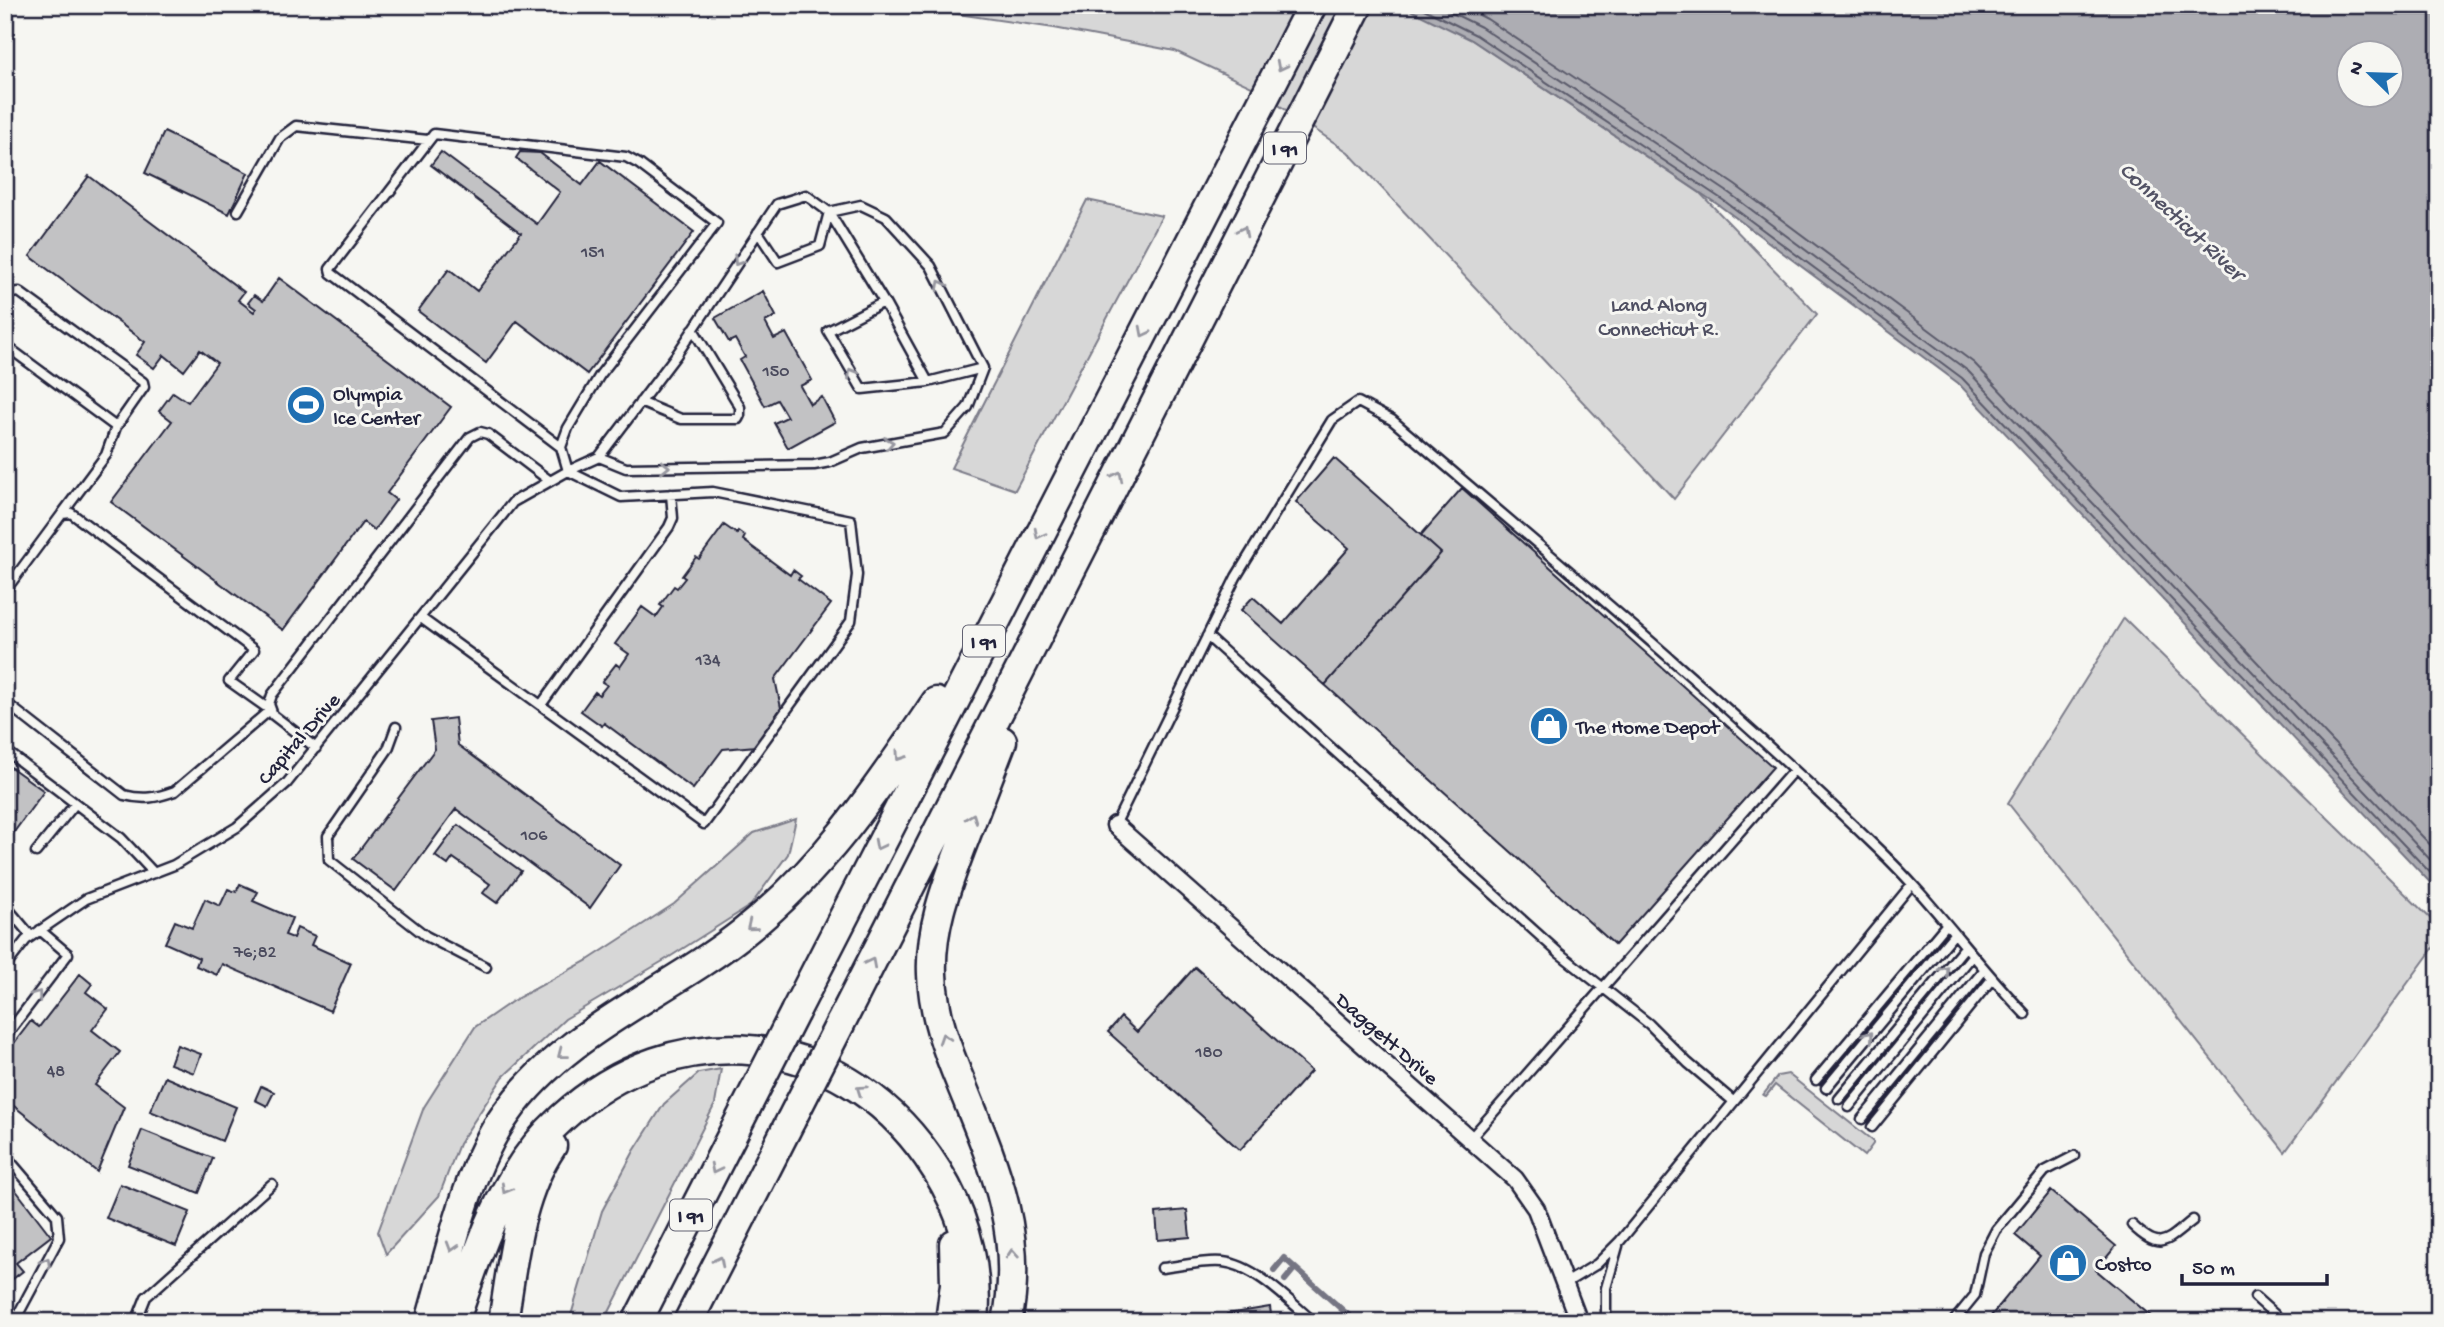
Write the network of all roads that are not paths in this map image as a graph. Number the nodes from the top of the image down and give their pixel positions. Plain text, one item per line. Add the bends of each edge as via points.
1 (1312, 5) edge
2 (1358, 5) edge
3 (428, 140) junction
4 (238, 211) dead end
5 (829, 212) junction
6 (758, 232) junction
7 (5, 301) edge
8 (884, 302) junction
9 (693, 329) junction
10 (5, 345) edge
11 (983, 368) junction
12 (928, 382) junction
13 (640, 402) junction
14 (116, 427) junction
15 (561, 447) junction
16 (599, 457) junction
17 (568, 471) junction
18 (551, 481) junction
19 (671, 494) junction
20 (62, 514) junction
21 (5, 591) edge
22 (1006, 598) junction
23 (1054, 604) junction
24 (421, 618) junction
25 (1207, 636) junction
26 (5, 702) edge
27 (541, 705) junction
28 (270, 710) junction
29 (396, 727) dead end
30 (316, 748) junction
31 (5, 750) edge
32 (1793, 771) junction
33 (75, 804) junction
34 (1115, 825) joint
35 (36, 852) dead end
36 (154, 873) junction
37 (1912, 884) junction
38 (5, 905) edge
39 (1946, 925) junction
40 (40, 930) junction
41 (1954, 934) junction
42 (32, 936) junction
43 (1965, 947) junction
44 (1972, 956) junction
45 (5, 967) edge
46 (486, 967) dead end
47 (1984, 970) junction
48 (1992, 979) junction
49 (1605, 987) junction
50 (2025, 1014) dead end
51 (5, 1037) edge
52 (671, 1059) junction
53 (1816, 1080) dead end
54 (1826, 1088) dead end
55 (1839, 1099) dead end
56 (1733, 1101) junction
57 (1849, 1107) dead end
58 (1862, 1119) dead end
59 (1872, 1127) dead end
60 (911, 1135) junction
61 (1470, 1139) junction
62 (5, 1155) edge
63 (2074, 1156) dead end
64 (272, 1184) dead end
65 (2193, 1220) dead end
66 (2132, 1225) dead end
67 (1620, 1241) junction
68 (1162, 1268) dead end
69 (1564, 1284) junction
70 (2255, 1297) dead end
71 (14, 1322) edge
72 (136, 1322) edge
73 (430, 1322) edge
74 (454, 1322) edge
75 (503, 1322) edge
76 (637, 1322) edge
77 (688, 1322) edge
78 (950, 1322) edge
79 (974, 1322) edge
80 (1007, 1322) edge
81 (1314, 1322) edge
82 (1579, 1322) edge
83 (1606, 1322) edge
84 (1953, 1322) edge
85 (2283, 1322) edge

1 -> 22 highway, I 91
23 -> 2 highway, I 91
3 - 4 lane via 296,126 280,138
3 - 15 lane via 331,273
3 - 15 lane via 437,134 626,157 717,223 600,375
5 - 6 lane via 806,195 777,204
5 - 6 lane via 820,246 778,262
5 - 8 lane
11 -> 5 lane via 931,266 886,217 861,205
6 -> 9 lane
7 - 14 lane via 19,292 143,382
8 - 12 lane
12 -> 8 lane via 862,389 828,331
9 - 13 lane
9 - 13 lane via 740,407 738,419 681,419
10 - 14 lane
11 - 12 lane
16 -> 11 lane via 626,468 830,462 862,448 945,433 968,407
13 - 16 lane
14 - 20 lane via 106,454
15 - 17 lane
16 - 17 lane, Capital Drive
17 - 18 lane, Capital Drive
17 - 19 lane via 621,497
18 - 24 lane, Capital Drive via 513,502
18 - 28 lane via 488,434 470,437 272,695
19 - 27 lane via 669,527
19 - 27 lane via 713,492 851,520 857,575 851,621 704,824
20 - 21 lane
20 - 28 lane via 71,513 82,520 254,650 229,681
22 -> 73 highway via 863,808 809,873 729,943 567,1050 516,1101 495,1131 476,1172
22 -> 76 highway, I 91, bridge
77 -> 23 highway, I 91, bridge
80 -> 23 highway via 1013,1271 1008,1219 993,1164 940,1026 932,952 947,886
24 - 27 lane
24 - 30 lane, Capital Drive
25 - 32 lane via 1236,577 1332,420 1358,401 1402,428
25 - 34 lane
25 - 49 lane via 1551,945
26 - 28 lane via 124,795 140,799 175,791
28 - 30 lane
29 - 46 lane via 388,749 328,836 329,860 426,936
30 - 36 lane, Capital Drive via 287,783 237,827
31 - 33 lane
32 - 37 lane
32 - 49 lane
33 - 35 lane
33 - 36 lane via 121,838
34 - 61 street, Daggett Drive
36 - 40 lane, Capital Drive via 86,898
37 - 39 lane
37 - 56 lane
38 - 42 lane
39 - 41 lane
39 - 53 lane
40 - 42 lane, Capital Drive
51 -> 40 lane via 68,954
41 - 43 lane
54 -> 41 lane
42 - 45 lane, Capital Drive
43 - 44 lane
55 -> 43 lane
44 - 47 lane
44 - 57 lane
47 - 48 lane
47 - 58 lane
48 - 50 lane
48 - 59 lane
49 - 56 lane
49 - 61 lane
60 -> 52 highway via 852,1083 797,1058 727,1050
52 -> 74 highway via 596,1092 535,1146 497,1205
52 - 75 highway via 636,1073 600,1096 571,1122 548,1153 522,1211
56 - 67 lane
60 - 78 highway via 938,1185 953,1234 955,1284
60 - 79 highway via 944,1182 966,1232 975,1285
61 - 69 street, Daggett Drive via 1530,1197
71 -> 62 lane via 59,1238 57,1216
63 - 84 lane via 2045,1171 1996,1230 1984,1253 1975,1295
64 - 72 lane via 146,1297
65 - 66 lane via 2164,1241 2154,1242
67 - 69 lane via 1597,1264
67 - 83 lane via 1606,1288
68 - 81 lane via 1233,1264 1256,1275
69 - 82 street, Daggett Drive
70 - 85 lane

